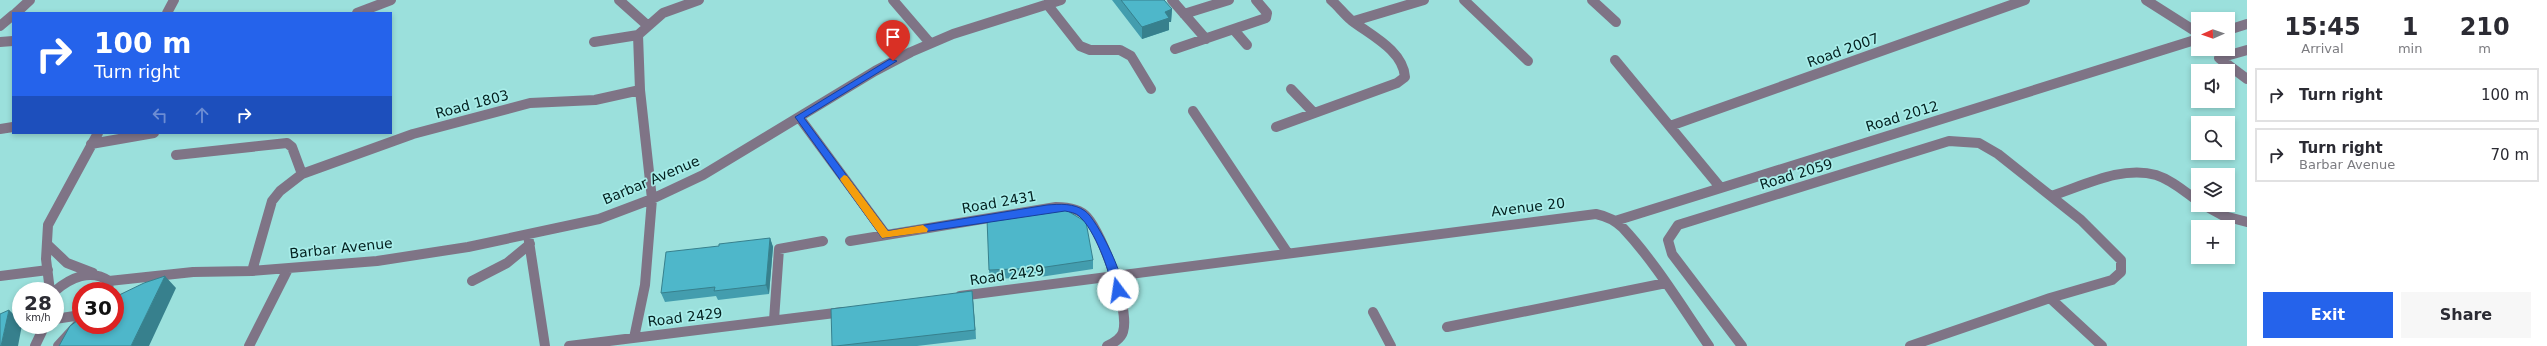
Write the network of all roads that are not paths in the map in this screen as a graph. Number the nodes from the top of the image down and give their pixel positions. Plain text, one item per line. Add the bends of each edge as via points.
1 (30, 0) edge
2 (174, 0) edge
3 (391, 0) edge
4 (620, 0) edge
5 (699, 0) edge
6 (893, 0) edge
7 (1061, 0) edge
8 (1172, 0) edge
9 (1229, 0) edge
10 (1256, 0) edge
11 (1331, 0) edge
12 (1424, 0) edge
13 (1464, 0) edge
14 (1592, 0) edge
15 (2025, 0) edge
16 (2146, 0) edge
17 (686, 2) edge
18 (1047, 4) junction
19 (17, 12) edge
20 (168, 12) edge
21 (360, 12) edge
22 (1184, 14) junction
23 (12, 16) edge
24 (1354, 21) junction
25 (1616, 22) dead end
26 (1, 24) edge
27 (2247, 24) edge
28 (647, 25) junction
29 (2235, 28) edge
30 (2191, 29) edge
31 (1234, 30) junction
32 (638, 35) junction
33 (1206, 39) junction
34 (12, 40) edge
35 (2191, 41) edge
36 (0, 42) edge
37 (594, 42) dead end
38 (930, 43) junction
39 (1247, 45) dead end
40 (1175, 49) dead end
41 (2247, 50) edge
42 (1615, 60) dead end
43 (1528, 61) dead end
44 (2247, 79) edge
45 (1151, 89) dead end
46 (640, 90) junction
47 (1291, 90) dead end
48 (1193, 110) dead end
49 (1314, 113) junction
50 (799, 117) junction
51 (1670, 126) junction
52 (12, 127) edge
53 (1276, 127) dead end
54 (0, 129) edge
55 (97, 134) edge
56 (148, 134) edge
57 (92, 144) junction
58 (176, 155) dead end
59 (302, 174) junction
60 (1720, 187) junction
61 (2051, 196) junction
62 (2191, 196) edge
63 (652, 199) junction
64 (2217, 212) edge
65 (1615, 221) junction
66 (2247, 222) edge
67 (886, 236) junction
68 (529, 240) junction
69 (823, 241) dead end
70 (850, 241) dead end
71 (47, 244) junction
72 (1287, 252) junction
73 (288, 268) junction
74 (48, 270) junction
75 (252, 271) junction
76 (192, 272) junction
77 (96, 274) junction
78 (0, 276) edge
79 (1115, 276) junction
80 (472, 281) dead end
81 (49, 282) edge
82 (105, 282) edge
83 (124, 283) edge
84 (1666, 283) junction
85 (64, 285) edge
86 (143, 288) edge
87 (951, 297) edge
88 (2050, 298) junction
89 (855, 310) edge
90 (1373, 312) dead end
91 (12, 319) edge
92 (774, 320) junction
93 (0, 324) edge
94 (1447, 327) dead end
95 (72, 331) edge
96 (41, 334) edge
97 (634, 338) junction
98 (34, 346) edge
99 (58, 346) edge
100 (249, 346) edge
101 (545, 346) edge
102 (568, 346) edge
103 (1107, 346) edge
104 (1391, 346) edge
105 (1709, 346) edge
106 (1742, 346) edge
107 (1910, 346) edge
108 (2102, 346) edge

1 - 19 street
2 - 20 street
3 - 21 street
4 - 28 street
5 - 17 street
6 - 38 street
7 - 18 street, Barbar Avenue
8 - 22 street
9 - 22 street
10 - 31 street via 1266,11 1266,18
11 - 24 street
12 - 24 street
13 - 43 street
14 - 25 street
15 - 51 street, Road 2007
16 - 30 street
17 - 28 street via 663,13
18 - 38 street, Barbar Avenue
18 - 45 street via 1080,46 1090,50 1120,50 1131,56
22 - 33 street
23 - 26 street
24 - 49 street via 1378,38 1402,65 1405,77 1397,83
27 - 29 street
28 - 32 street
31 - 33 street
31 - 39 street
32 - 37 street
32 - 46 street
33 - 40 street
34 - 36 street
35 - 60 street, Road 2012
38 - 50 street, Barbar Avenue via 875,70
41 - 44 street via 2219,58
42 - 51 street
46 - 59 street, Road 1803 via 583,102 558,100 530,103 413,134
46 - 63 street
47 - 49 street
48 - 72 street
49 - 53 street
50 - 63 street, Barbar Avenue via 703,175
50 - 67 street
51 - 60 street
52 - 54 street
55 - 57 street
56 - 57 street
57 - 71 street via 52,215 48,225
58 - 59 street via 286,144 292,147
59 - 75 street, Road 1803 via 272,201
60 - 65 street, Road 2012
61 - 62 street via 2135,172 2155,174
61 - 88 street, Road 2059 via 2114,249 2121,259 2123,268 2120,275 2112,280
61 - 106 street, Road 2059 via 1999,153 1973,142 1960,140 1678,225 1668,240 1672,254
63 - 68 street, Barbar Avenue via 599,219
63 - 97 street, Road 2429 via 645,285
64 - 66 street
65 - 72 street, Avenue 20 via 1606,216 1586,213
65 - 84 street
67 - 70 street, Road 2431
67 - 79 street, Road 2431 via 1065,207 1082,213 1092,224
68 - 73 street, Barbar Avenue
68 - 80 street via 507,263
68 - 101 street
69 - 92 street via 779,249
71 - 74 street
71 - 77 street via 54,255 78,269
72 - 79 street, Road 2429
73 - 75 street, Barbar Avenue
73 - 100 street
74 - 78 street
74 - 81 street
75 - 76 street, Barbar Avenue
76 - 83 street, Barbar Avenue
76 - 86 street, Barbar Avenue
77 - 82 street
77 - 85 street via 77,277
79 - 87 street, Road 2429
79 - 103 street, Road 2431 via 1124,326 1120,337
84 - 94 street
84 - 105 street
88 - 107 street, Road 2059
88 - 108 street
89 - 92 street, Road 2429
90 - 104 street
91 - 93 street
92 - 97 street, Road 2429
95 - 99 street
96 - 98 street
97 - 102 street, Road 2429

